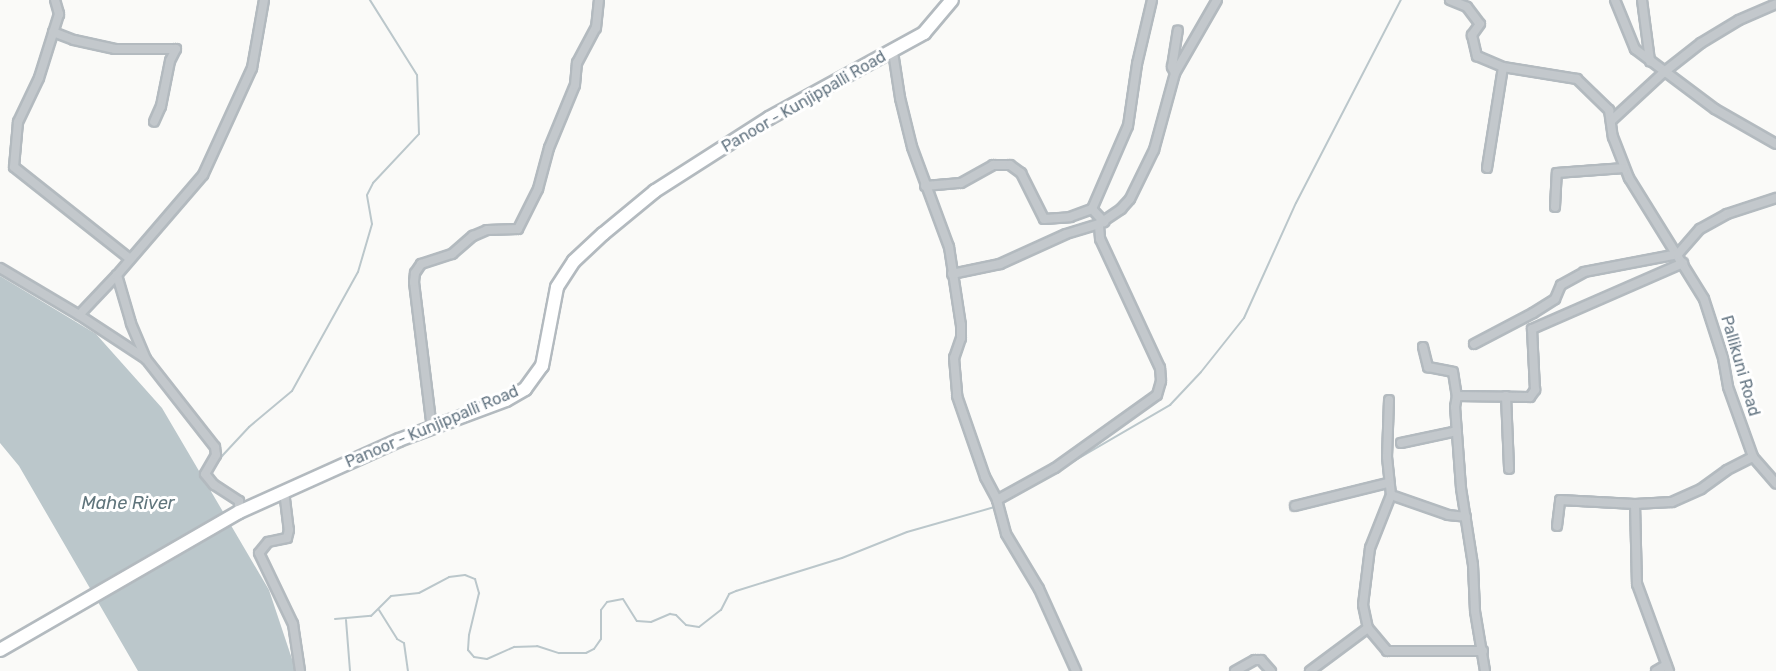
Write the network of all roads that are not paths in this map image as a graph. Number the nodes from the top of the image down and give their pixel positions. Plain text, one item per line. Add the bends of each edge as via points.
1 (55, 0) edge
2 (264, 0) edge
3 (599, 0) edge
4 (952, 0) edge
5 (1152, 0) edge
6 (1217, 0) edge
7 (1449, 0) edge
8 (1616, 0) edge
9 (1642, 0) edge
10 (1776, 4) edge
11 (1178, 30) dead end
12 (53, 32) junction
13 (893, 52) junction
14 (1650, 61) junction
15 (1503, 68) junction
16 (1664, 72) junction
17 (1175, 73) junction
18 (1612, 120) junction
19 (154, 122) dead end
20 (1776, 144) edge
21 (1487, 168) dead end
22 (1624, 168) junction
23 (925, 186) junction
24 (1776, 198) edge
25 (1555, 207) dead end
26 (1092, 209) junction
27 (1102, 223) junction
28 (1680, 259) junction
29 (130, 260) junction
30 (0, 268) edge
31 (952, 274) junction
32 (117, 275) junction
33 (79, 315) junction
34 (1474, 344) dead end
35 (1423, 347) dead end
36 (146, 359) junction
37 (1457, 396) junction
38 (1506, 396) junction
39 (1389, 400) dead end
40 (432, 429) junction
41 (1457, 431) junction
42 (1401, 443) dead end
43 (1753, 456) junction
44 (1509, 469) dead end
45 (1388, 483) junction
46 (1776, 483) edge
47 (284, 491) junction
48 (1391, 495) junction
49 (997, 500) junction
50 (1635, 504) junction
51 (1295, 506) dead end
52 (240, 512) junction
53 (1466, 517) junction
54 (1557, 526) dead end
55 (1368, 628) junction
56 (0, 650) edge
57 (1483, 651) junction
58 (1667, 668) edge
59 (300, 671) edge
60 (1076, 671) edge
61 (1235, 671) edge
62 (1271, 671) edge
63 (1310, 671) edge
64 (1485, 671) edge
65 (1656, 671) edge

1 - 12 street via 59,14
2 - 29 street via 252,68 203,176
3 - 40 street via 596,28 577,63 575,85 549,148 538,189 518,229 487,230 472,236 452,254 421,264 415,273
4 - 13 main road, Panoor - Kunjippalli Road via 924,33
5 - 26 street via 1128,126
6 - 17 street
7 - 15 street via 1467,7 1480,24 1472,35 1477,56
8 - 14 street via 1635,49
9 - 14 street
10 - 16 street via 1730,25
11 - 17 street via 1172,67
12 - 19 street via 114,49 176,49
12 - 29 street via 39,78 18,122 15,167
13 - 23 street via 906,127
13 - 40 main road, Panoor - Kunjippalli Road via 769,118 655,191 589,247 564,274 557,287 542,366 533,381 506,400
14 - 16 street
15 - 18 street via 1577,79 1609,110
15 - 21 street
16 - 18 street
16 - 20 street via 1715,109
17 - 27 street via 1154,150 1130,199
18 - 22 street, Pallikuni Road
22 - 25 street via 1557,173
22 - 28 street, Pallikuni Road
23 - 26 street via 961,183 993,165 1010,165 1021,173 1044,219 1070,217
23 - 31 street via 949,247
24 - 28 street via 1727,213 1700,229
26 - 27 street
27 - 31 street via 1066,234 1000,264
27 - 49 street via 1100,239 1157,360 1161,381 1157,395 1055,468
28 - 34 street via 1584,272 1561,285 1555,299
28 - 38 street via 1532,329 1535,390 1530,397
28 - 43 street, Pallikuni Road via 1704,299 1728,387
29 - 32 street
30 - 33 street
31 - 49 street via 961,325 954,358 954,384 985,477
32 - 33 street
32 - 36 street
33 - 36 street
35 - 37 street via 1428,367 1453,372
36 - 52 street via 215,447 216,456 205,474 214,485 239,501
37 - 38 street
37 - 41 street
38 - 44 street
39 - 45 street
40 - 47 main road, Panoor - Kunjippalli Road
41 - 42 street
41 - 53 street
43 - 46 street, Pallikuni Road
43 - 50 street via 1701,489 1672,502
45 - 48 street
45 - 51 street
47 - 52 main road, Panoor - Kunjippalli Road
47 - 59 street via 287,538 268,542 259,553 293,624
48 - 53 street via 1448,515
48 - 55 street via 1370,549 1363,605
49 - 60 street via 1006,534 1039,589
50 - 54 street via 1560,500
50 - 58 street via 1637,584
52 - 56 main road, Panoor - Kunjippalli Road
53 - 57 street
55 - 57 street via 1387,651
55 - 63 street
57 - 64 street
58 - 65 street
61 - 62 street via 1260,660

